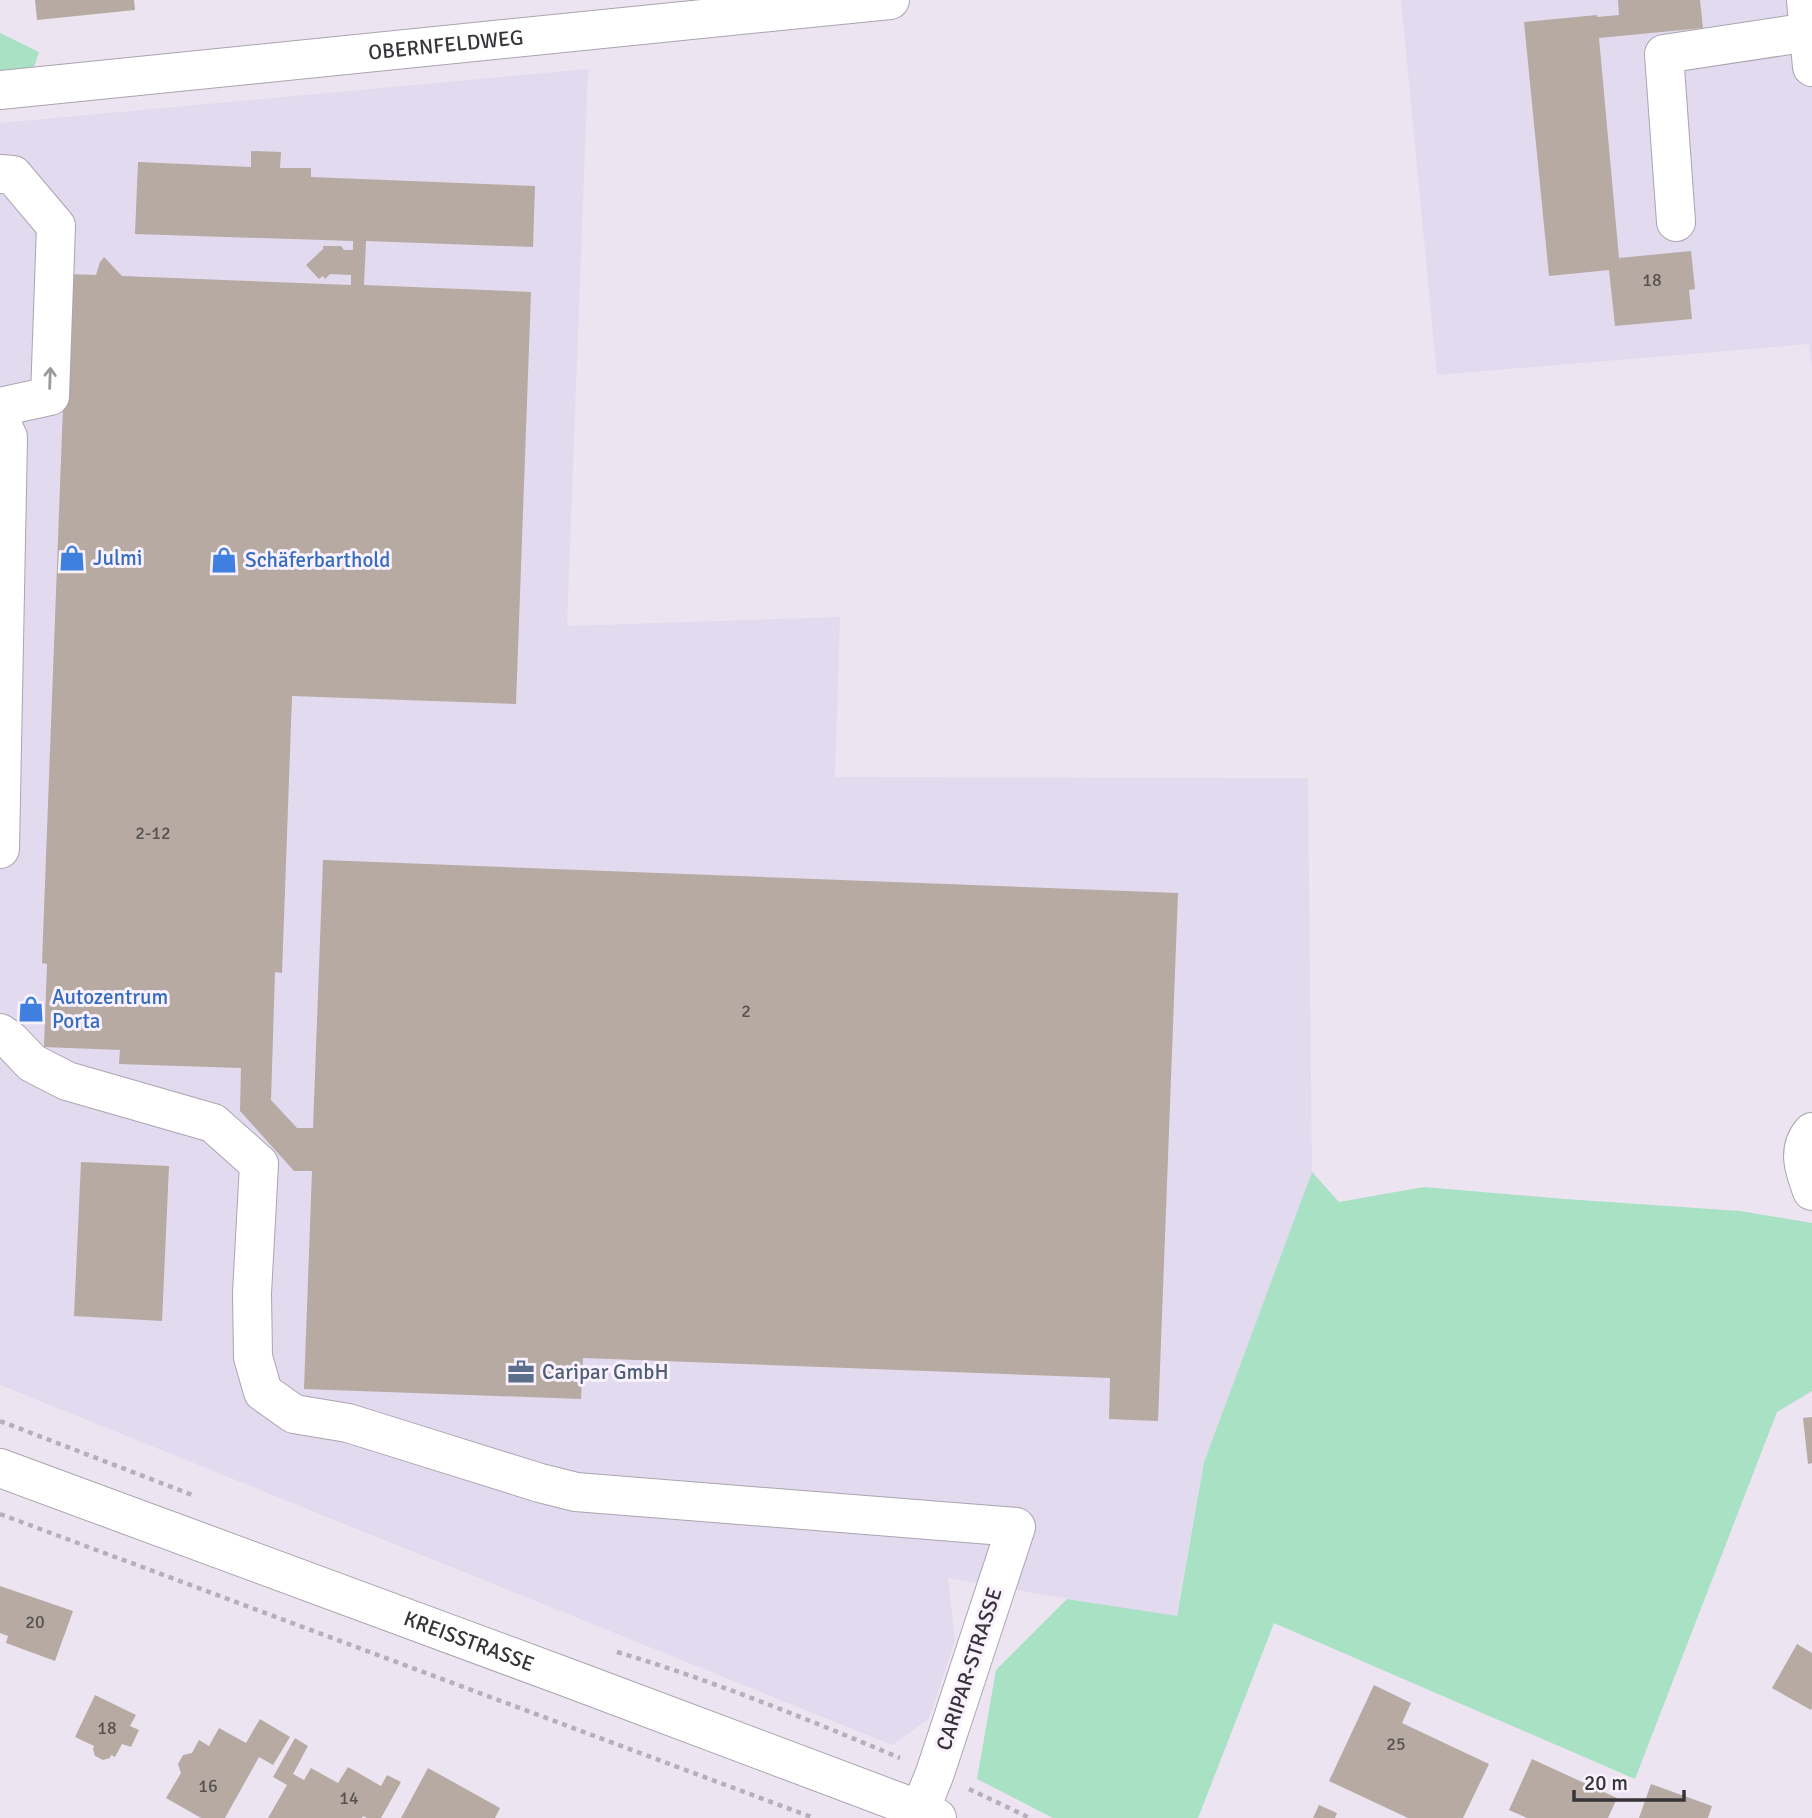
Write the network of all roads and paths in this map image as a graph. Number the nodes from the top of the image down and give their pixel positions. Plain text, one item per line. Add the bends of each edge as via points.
1 (890, 0) edge
2 (1809, 33) edge
3 (0, 90) edge
4 (0, 174) edge
5 (1676, 222) dead end
6 (0, 407) edge
7 (0, 420) edge
8 (0, 849) edge
9 (0, 1033) edge
10 (1812, 1132) edge
11 (1812, 1191) edge
12 (0, 1468) edge
13 (0, 1514) edge
14 (935, 1773) junction
15 (928, 1814) edge
16 (814, 1818) edge
17 (1030, 1818) edge

1 - 3 street, OBERNFELDWEG
2 - 5 street via 1664,54
6 -> 4 street via 50,396 56,226 13,175
7 - 8 street via 8,437
9 - 14 street, CARIPAR-STRASSE via 32,1063 67,1082 213,1123 259,1164 253,1357 263,1392 294,1414 348,1423 576,1492 1016,1527
10 - 11 street via 1805,1140 1802,1165
12 - 15 street, KREISSTRASSE
13 - 16 path
14 - 15 street, CARIPAR-STRASSE
14 - 17 path

